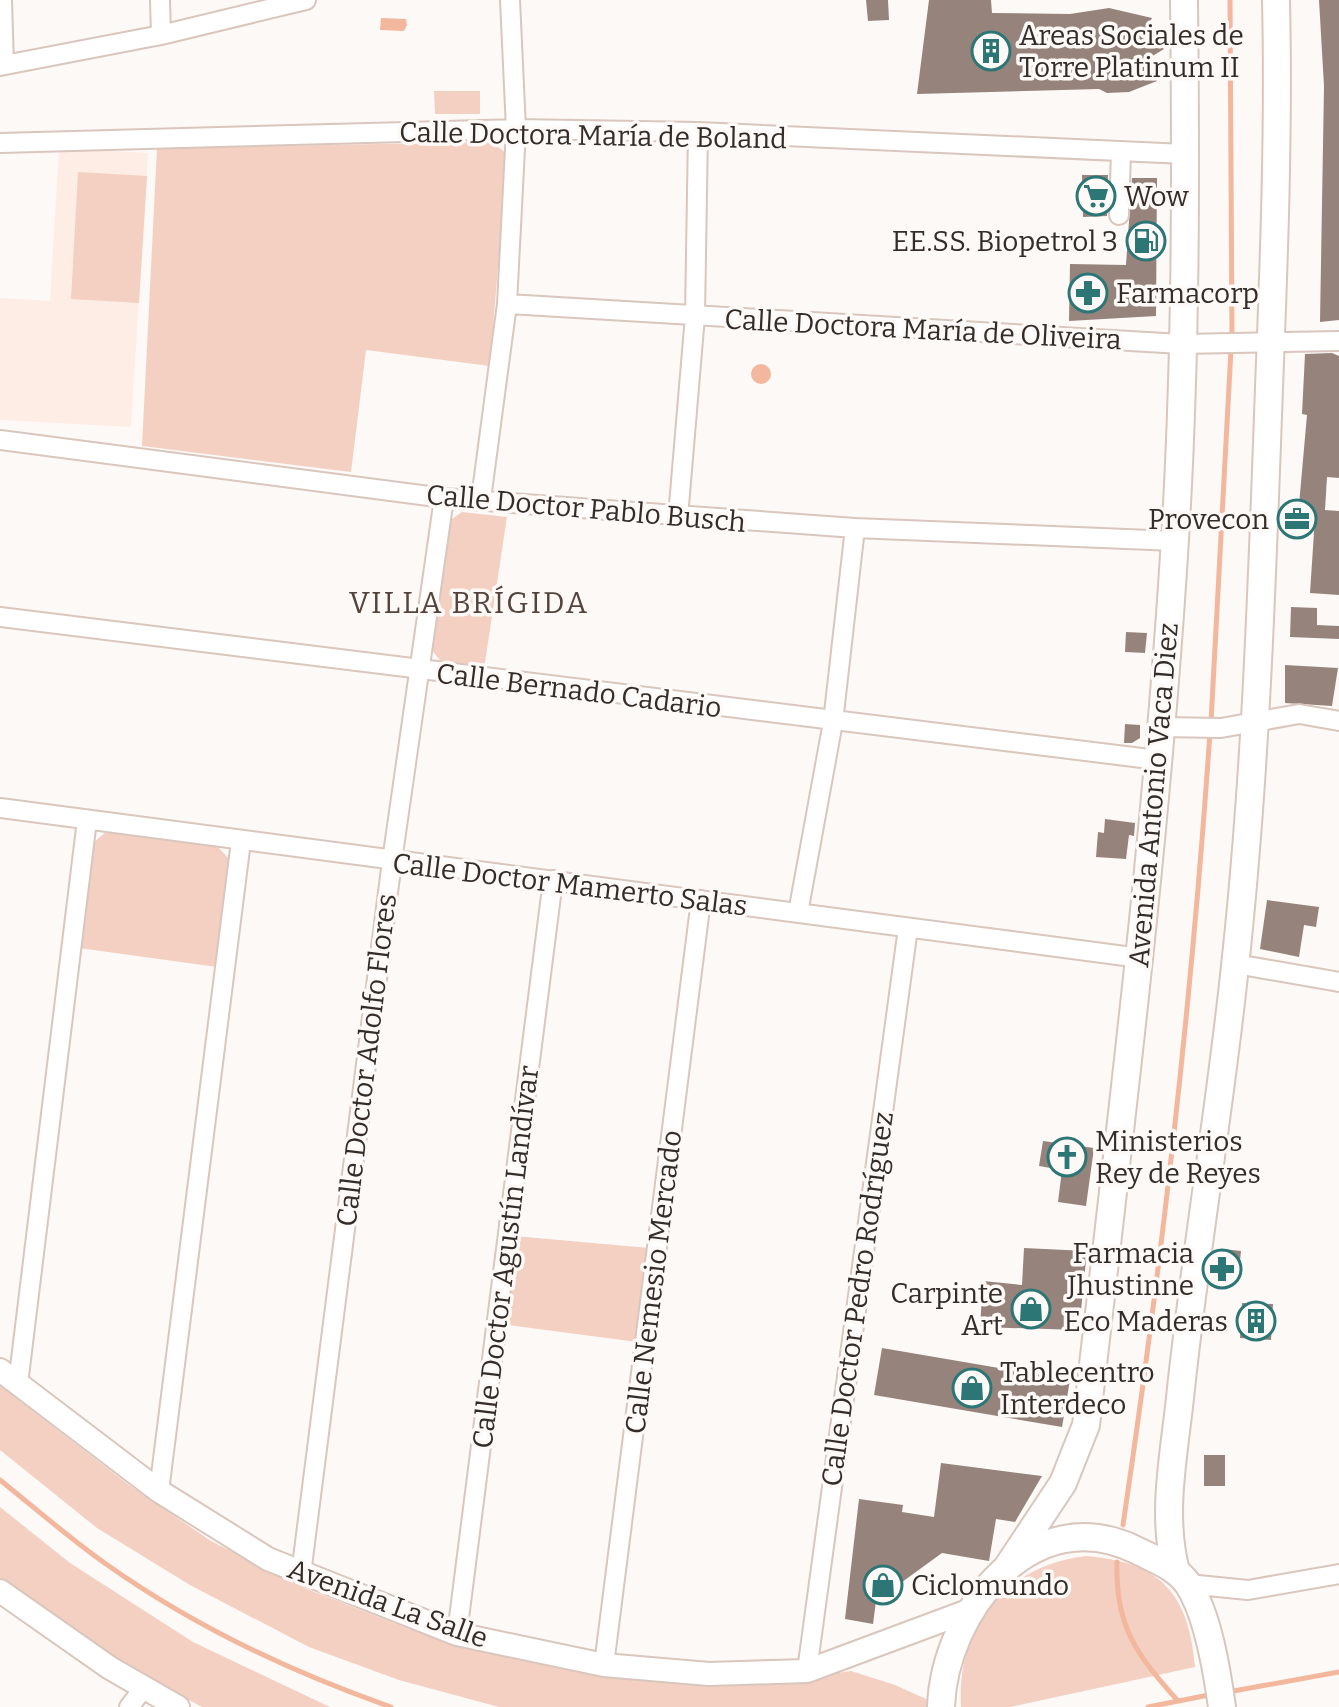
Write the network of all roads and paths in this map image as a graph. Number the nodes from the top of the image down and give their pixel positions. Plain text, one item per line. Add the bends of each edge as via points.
1 (2, 0) edge
2 (160, 0) edge
3 (306, 0) edge
4 (510, 0) edge
5 (1184, 0) edge
6 (1276, 0) edge
7 (161, 35) junction
8 (2, 65) edge
9 (516, 129) junction
10 (698, 132) junction
11 (0, 143) edge
12 (1121, 151) junction
13 (1185, 154) junction
14 (1119, 215) dead end
15 (507, 304) junction
16 (695, 316) junction
17 (1339, 341) edge
18 (1266, 342) junction
19 (1192, 344) junction
20 (0, 440) edge
21 (444, 498) junction
22 (481, 499) junction
23 (678, 517) junction
24 (855, 528) junction
25 (1175, 541) junction
26 (0, 617) edge
27 (419, 670) junction
28 (1339, 721) edge
29 (833, 722) junction
30 (1255, 724) junction
31 (1161, 727) junction
32 (1158, 760) junction
33 (0, 808) edge
34 (87, 820) junction
35 (241, 841) junction
36 (392, 861) junction
37 (553, 880) junction
38 (701, 900) junction
39 (798, 913) junction
40 (908, 928) junction
41 (1140, 958) junction
42 (1236, 964) junction
43 (1339, 982) edge
44 (0, 1370) edge
45 (18, 1384) junction
46 (159, 1491) junction
47 (1008, 1566) junction
48 (301, 1574) junction
49 (1339, 1574) edge
50 (1182, 1578) junction
51 (0, 1591) edge
52 (968, 1611) junction
53 (457, 1634) junction
54 (604, 1665) junction
55 (807, 1671) junction
56 (143, 1689) junction
57 (941, 1706) edge
58 (129, 1707) edge
59 (178, 1707) edge
60 (1222, 1707) edge

1 - 8 street
2 - 7 street
3 - 7 street
4 - 9 street
5 - 13 highway, Avenida Antonio Vaca Diez
6 - 18 highway
7 - 8 street
9 - 10 street, Calle Doctora María de Boland
9 - 11 street, Calle Doctora María de Boland
9 - 15 street
10 - 12 street, Calle Doctora María de Boland
10 - 16 street
12 - 13 street, Calle Doctora María de Boland
12 - 14 street
13 - 19 highway, Avenida Antonio Vaca Diez
15 - 16 street, Calle Doctora María de Oliveira
15 - 22 street
16 - 19 street, Calle Doctora María de Oliveira
16 - 23 street
17 - 18 street, Calle Doctora María de Oliveira
18 - 19 street, Calle Doctora María de Oliveira
18 - 30 highway
19 - 25 highway, Avenida Antonio Vaca Diez
20 - 21 street, Calle Doctor Pablo Busch
21 - 22 street, Calle Doctor Pablo Busch
21 - 27 street, Calle Doctor Adolfo Flores
22 - 23 street, Calle Doctor Pablo Busch
23 - 24 street, Calle Doctor Pablo Busch
24 - 25 street, Calle Doctor Pablo Busch
24 - 29 street
25 - 31 highway, Avenida Antonio Vaca Diez
26 - 27 street, Calle Bernado Cadario
27 - 29 street, Calle Bernado Cadario
27 - 36 street, Calle Doctor Adolfo Flores
28 - 30 street via 1299,714
29 - 32 street, Calle Bernado Cadario
29 - 39 street
30 - 31 street
30 - 42 highway
31 - 32 highway, Avenida Antonio Vaca Diez
32 - 41 highway, Avenida Antonio Vaca Diez
33 - 34 street, Calle Doctor Mamerto Salas
34 - 35 street, Calle Doctor Mamerto Salas
34 - 45 street
35 - 36 street, Calle Doctor Mamerto Salas
35 - 46 street
36 - 37 street, Calle Doctor Mamerto Salas
36 - 48 street, Calle Doctor Adolfo Flores
37 - 38 street, Calle Doctor Mamerto Salas
37 - 53 street, Calle Doctor Agustín Landívar
38 - 39 street, Calle Doctor Mamerto Salas
38 - 54 street, Calle Nemesio Mercado
39 - 40 street, Calle Doctor Mamerto Salas
40 - 41 street, Calle Doctor Mamerto Salas
40 - 55 street, Calle Doctor Pedro Rodríguez
41 - 47 highway, Avenida Antonio Vaca Diez via 1086,1425 1063,1483
42 - 43 street
42 - 50 highway via 1173,1464 1168,1542
44 - 45 main road, Avenida La Salle
45 - 46 main road, Avenida La Salle
46 - 48 main road, Avenida La Salle
47 - 50 highway via 1052,1543 1090,1539 1130,1547
47 - 52 highway
48 - 53 main road, Avenida La Salle
49 - 50 street via 1248,1590
50 - 60 highway via 1211,1653
51 - 56 main road
52 - 55 main road, Avenida La Salle
52 - 57 highway via 945,1669
53 - 54 main road, Avenida La Salle
54 - 55 main road, Avenida La Salle via 709,1674
56 - 58 street
56 - 59 main road

